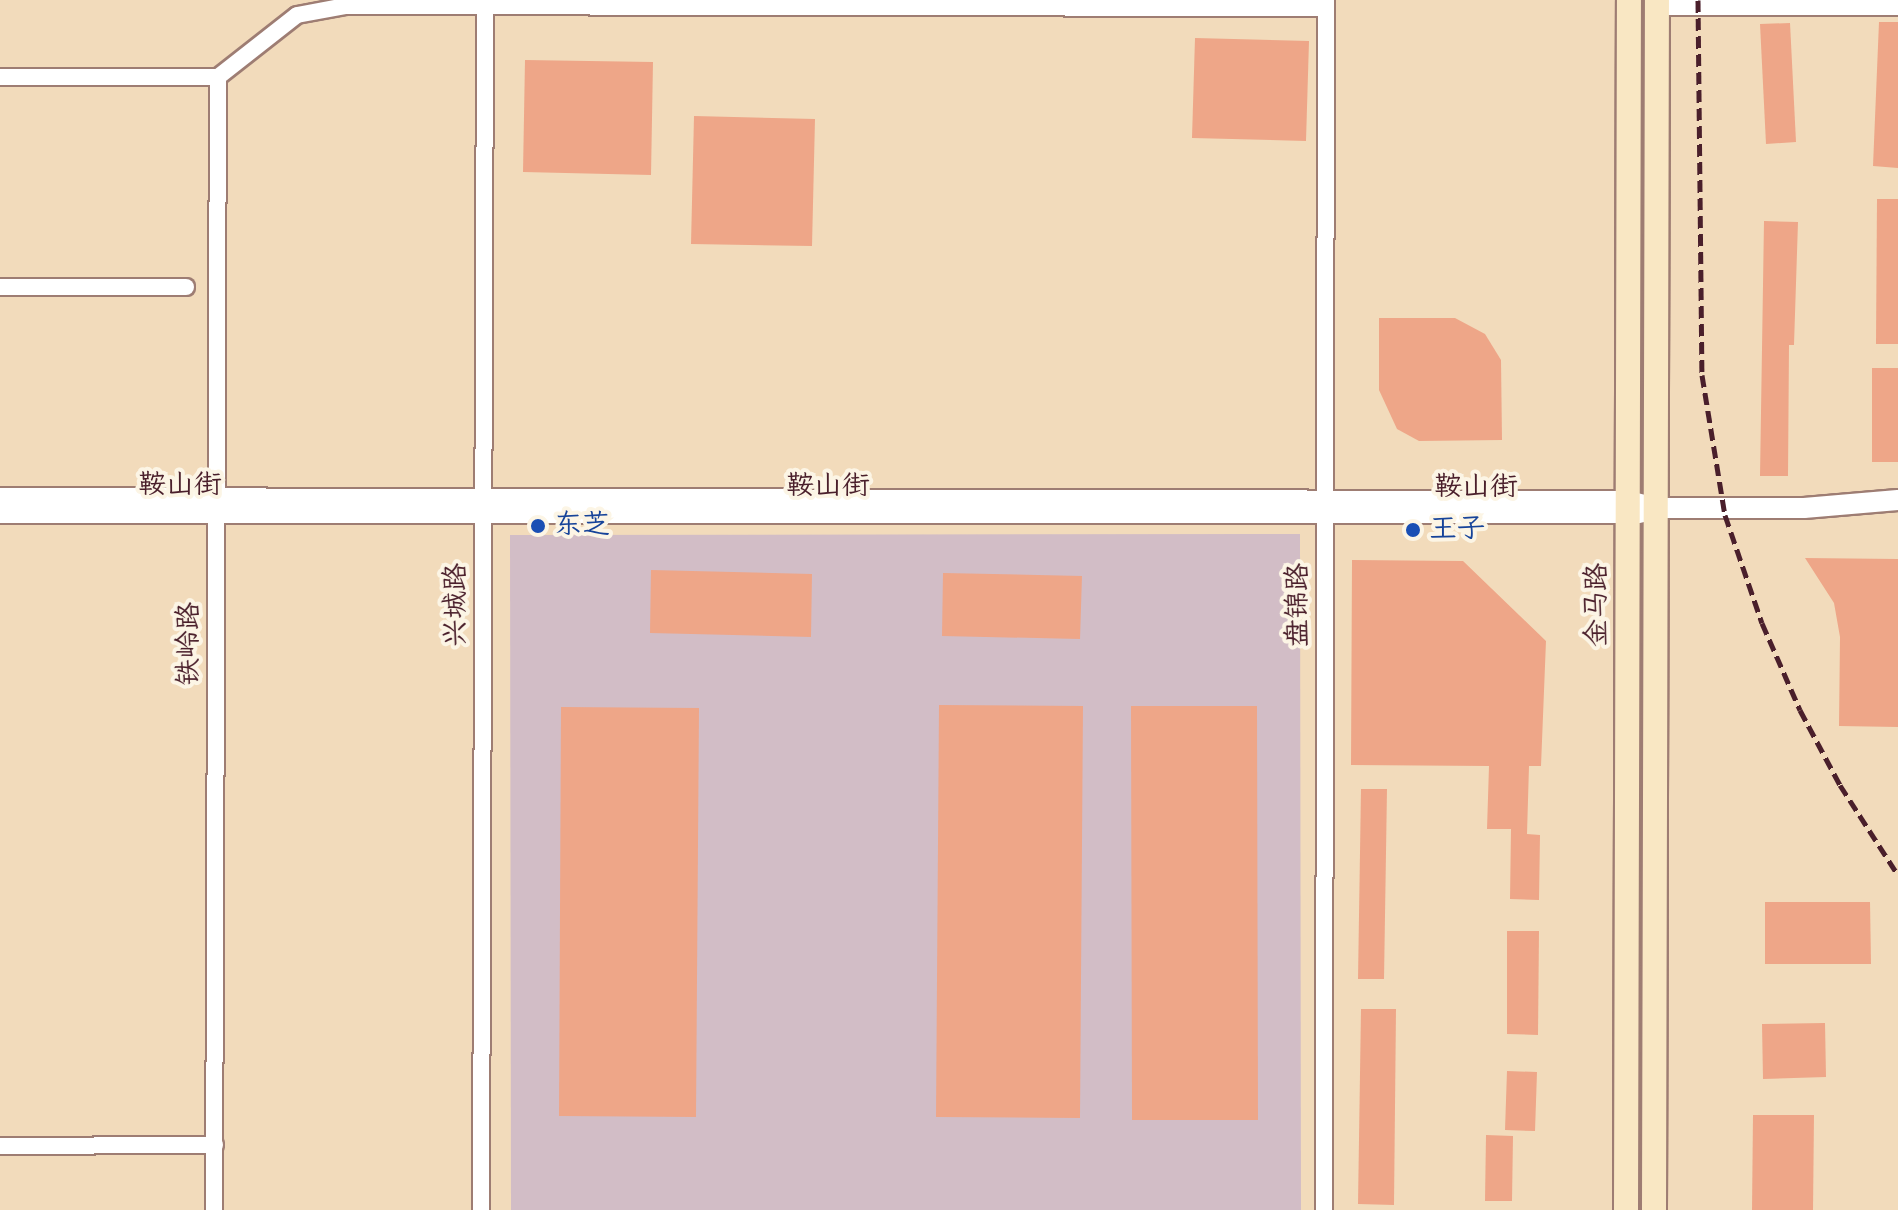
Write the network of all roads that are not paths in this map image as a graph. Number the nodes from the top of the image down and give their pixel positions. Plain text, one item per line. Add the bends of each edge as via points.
1 (1629, 0) edge
2 (485, 3) edge
3 (1657, 3) edge
4 (1326, 4) edge
5 (1898, 7) edge
6 (0, 77) edge
7 (218, 77) junction
8 (0, 287) edge
9 (186, 287) dead end
10 (0, 498) edge
11 (1898, 500) edge
12 (217, 506) junction
13 (483, 506) junction
14 (1325, 508) junction
15 (1656, 508) junction
16 (1628, 509) junction
17 (0, 513) edge
18 (215, 1145) junction
19 (0, 1146) edge
20 (214, 1210) edge
21 (481, 1210) edge
22 (1324, 1210) edge
23 (1626, 1210) edge
24 (1654, 1210) edge

1 - 16 main road, 金马路
2 - 4 street
2 - 7 street via 320,8 272,31
2 - 13 street, 兴城路
3 - 5 street
3 - 15 main road, 金马路
4 - 14 street, 盘锦路
6 - 7 street
7 - 12 street, 铁岭路
8 - 9 street
10 - 12 street, 鞍山街
11 - 15 street, 鞍山街 via 1804,508
12 - 13 street, 鞍山街
12 - 17 street, 鞍山街
12 - 18 street, 铁岭路
13 - 14 street, 鞍山街
13 - 21 street, 兴城路
14 - 16 street, 鞍山街
14 - 22 street, 盘锦路
15 - 16 street, 鞍山街
15 - 24 main road, 金马路
16 - 23 main road, 金马路
18 - 19 street
18 - 20 street, 铁岭路

